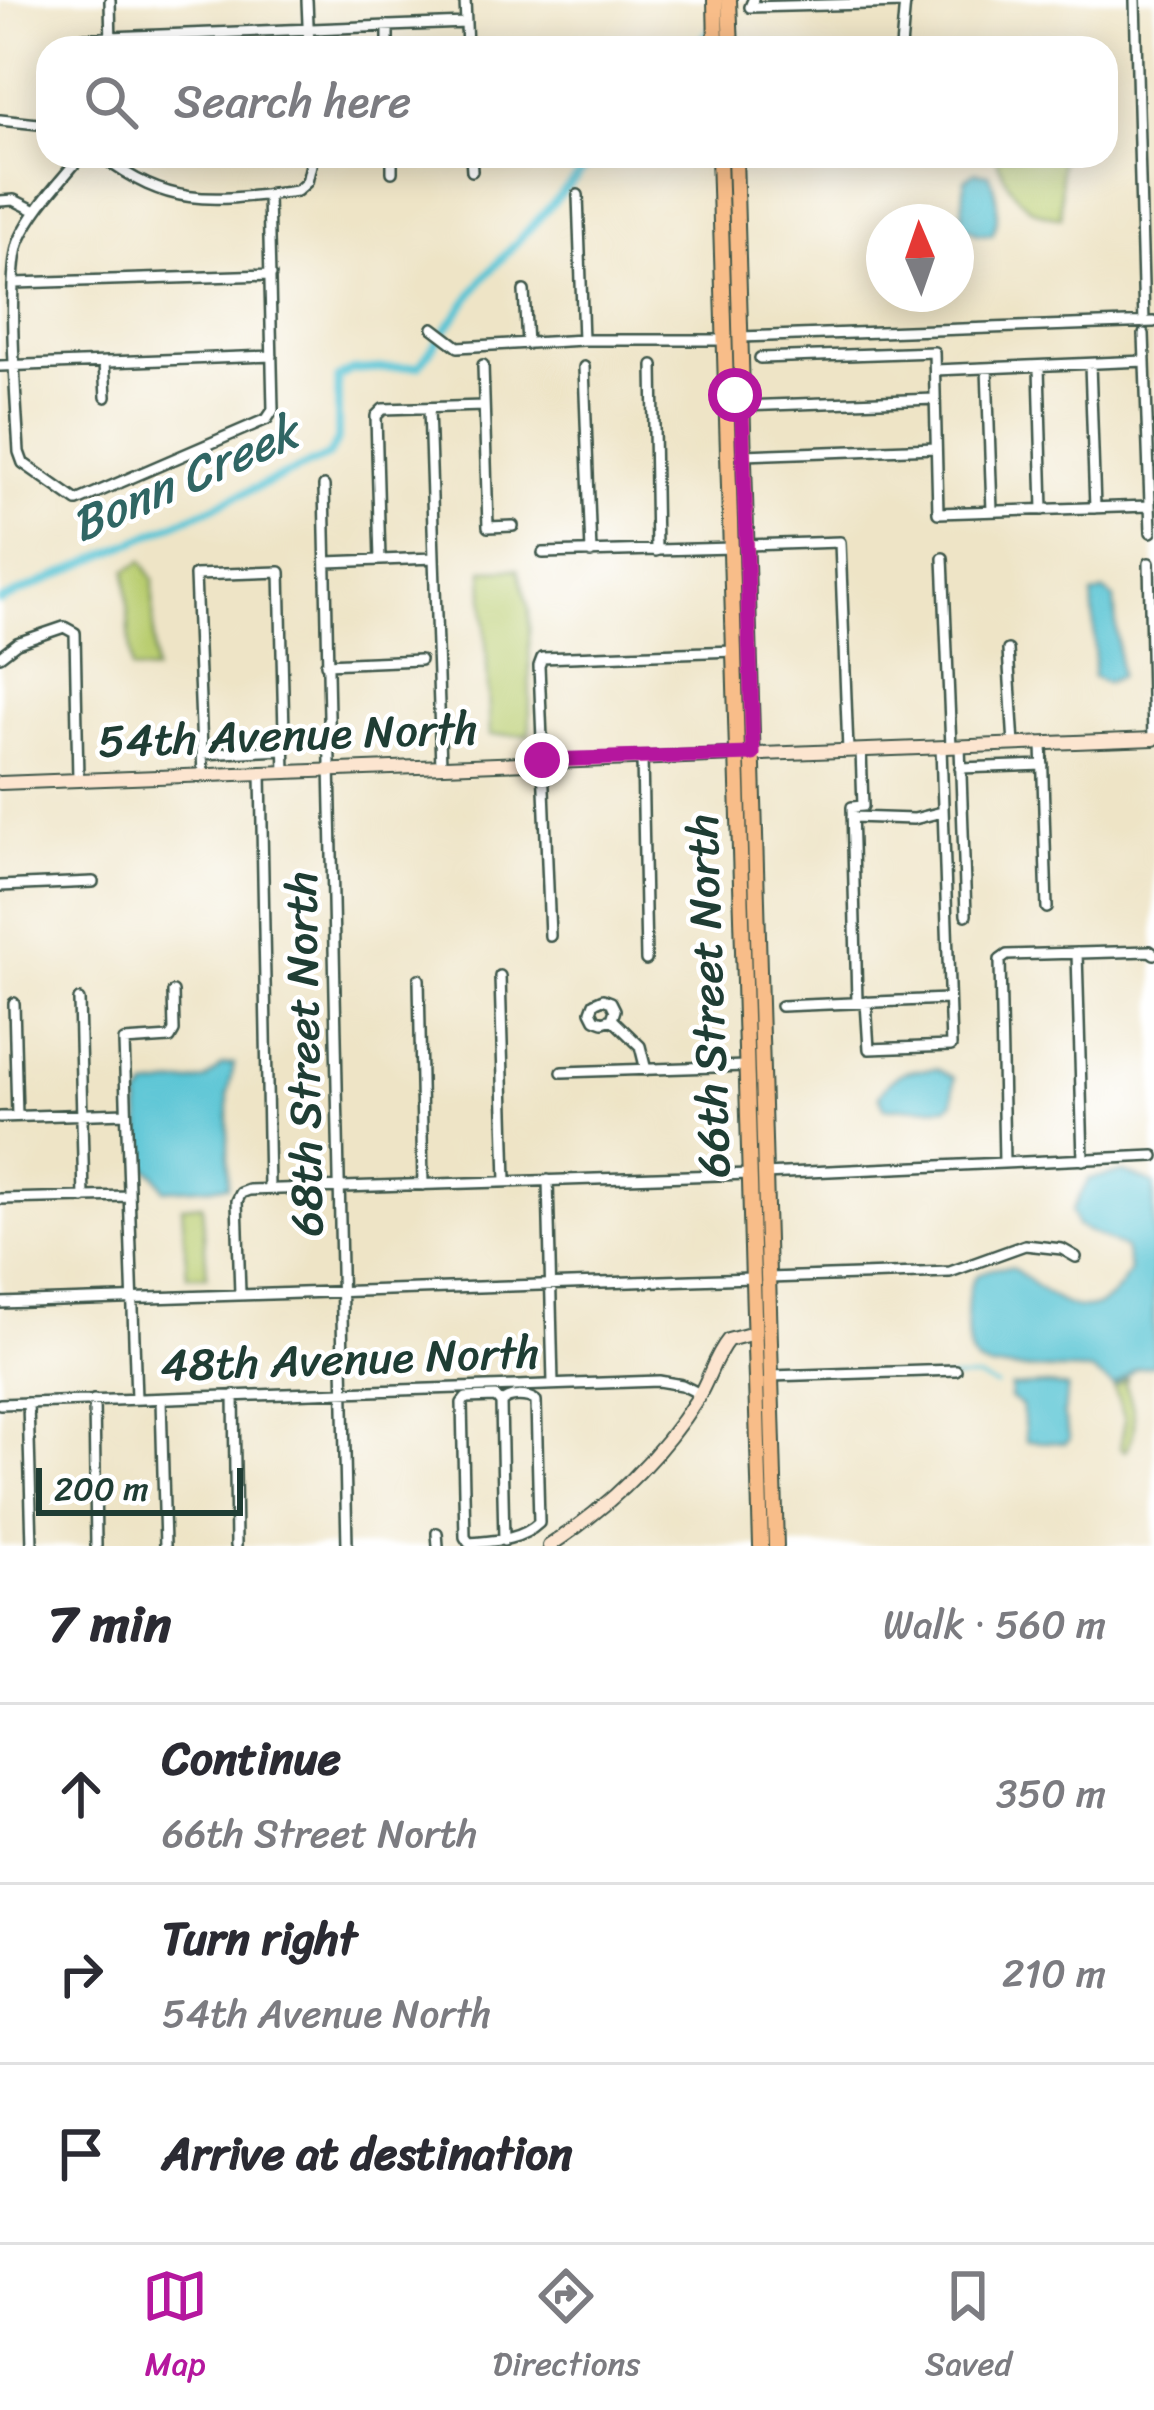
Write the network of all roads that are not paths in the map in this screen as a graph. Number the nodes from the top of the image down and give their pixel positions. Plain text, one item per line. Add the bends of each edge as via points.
1 (110, 0) edge
2 (307, 0) edge
3 (465, 0) edge
4 (729, 0) edge
5 (1135, 0) edge
6 (905, 2) edge
7 (751, 4) edge
8 (466, 23) junction
9 (388, 26) junction
10 (308, 30) junction
11 (111, 36) edge
12 (217, 36) edge
13 (308, 36) edge
14 (388, 36) edge
15 (467, 36) edge
16 (730, 36) edge
17 (903, 36) edge
18 (0, 120) edge
19 (36, 124) edge
20 (1141, 164) junction
21 (1154, 164) edge
22 (71, 168) edge
23 (117, 168) edge
24 (312, 168) edge
25 (392, 168) edge
26 (472, 168) edge
27 (719, 168) edge
28 (735, 168) edge
29 (472, 171) dead end
30 (392, 172) dead end
31 (268, 195) junction
32 (578, 195) dead end
33 (0, 201) edge
34 (36, 211) junction
35 (1149, 262) edge
36 (271, 275) junction
37 (15, 284) junction
38 (524, 291) dead end
39 (1148, 326) edge
40 (435, 330) dead end
41 (732, 339) junction
42 (583, 340) junction
43 (527, 344) junction
44 (272, 356) junction
45 (760, 358) dead end
46 (1144, 361) junction
47 (104, 362) junction
48 (1090, 364) junction
49 (483, 365) dead end
50 (653, 365) dead end
51 (0, 366) edge
52 (15, 366) junction
53 (1039, 367) junction
54 (584, 368) dead end
55 (988, 368) junction
56 (935, 370) junction
57 (106, 397) dead end
58 (935, 399) junction
59 (484, 406) junction
60 (430, 408) junction
61 (742, 410) junction
62 (936, 448) junction
63 (743, 455) junction
64 (324, 486) dead end
65 (1149, 506) junction
66 (1095, 508) junction
67 (1043, 510) junction
68 (992, 512) junction
69 (513, 526) dead end
70 (1151, 532) dead end
71 (739, 547) junction
72 (656, 551) junction
73 (590, 553) junction
74 (543, 554) dead end
75 (434, 558) junction
76 (944, 558) dead end
77 (380, 560) junction
78 (327, 562) junction
79 (1148, 563) dead end
80 (1008, 650) dead end
81 (735, 651) junction
82 (0, 656) edge
83 (420, 660) dead end
84 (326, 664) junction
85 (1154, 739) edge
86 (1042, 744) junction
87 (1014, 745) junction
88 (950, 747) junction
89 (284, 750) junction
90 (854, 751) junction
91 (202, 754) junction
92 (745, 755) junction
93 (642, 758) junction
94 (542, 760) junction
95 (1043, 765) junction
96 (441, 766) junction
97 (961, 768) junction
98 (330, 771) junction
99 (285, 773) junction
100 (261, 774) junction
101 (202, 776) junction
102 (79, 779) junction
103 (0, 783) edge
104 (942, 812) junction
105 (852, 817) junction
106 (740, 873) junction
107 (93, 882) dead end
108 (0, 886) edge
109 (1047, 908) dead end
110 (757, 910) junction
111 (966, 915) dead end
112 (550, 936) dead end
113 (1077, 953) junction
114 (1154, 954) edge
115 (646, 960) dead end
116 (751, 966) junction
117 (500, 976) dead end
118 (419, 979) dead end
119 (172, 992) dead end
120 (79, 1000) dead end
121 (947, 1000) junction
122 (862, 1002) junction
123 (14, 1003) dead end
124 (782, 1006) dead end
125 (612, 1019) dead end
126 (746, 1066) junction
127 (646, 1070) junction
128 (562, 1072) dead end
129 (126, 1113) junction
130 (82, 1115) junction
131 (17, 1116) junction
132 (0, 1117) edge
133 (1154, 1156) edge
134 (1083, 1160) junction
135 (1004, 1162) junction
136 (757, 1174) junction
137 (548, 1180) junction
138 (506, 1181) junction
139 (423, 1185) junction
140 (340, 1187) junction
141 (269, 1188) junction
142 (129, 1196) junction
143 (84, 1198) junction
144 (0, 1199) edge
145 (1076, 1257) dead end
146 (760, 1278) junction
147 (550, 1284) junction
148 (342, 1291) junction
149 (240, 1294) junction
150 (132, 1298) junction
151 (0, 1303) edge
152 (754, 1315) junction
153 (754, 1333) junction
154 (956, 1370) dead end
155 (771, 1376) junction
156 (553, 1384) junction
157 (345, 1391) junction
158 (700, 1394) junction
159 (234, 1395) junction
160 (136, 1399) junction
161 (161, 1399) junction
162 (94, 1400) junction
163 (501, 1402) junction
164 (28, 1403) junction
165 (0, 1404) edge
166 (437, 1533) dead end
167 (503, 1543) edge
168 (32, 1546) edge
169 (96, 1546) edge
170 (165, 1546) edge
171 (236, 1546) edge
172 (347, 1546) edge
173 (438, 1546) edge
174 (549, 1546) edge
175 (760, 1546) edge
176 (776, 1546) edge

1 - 11 street
2 - 10 street
3 - 8 street
4 - 16 main road
5 - 20 street
6 - 7 street
6 - 17 street
8 - 9 street
8 - 15 street
9 - 10 street
9 - 14 street
10 - 12 street
10 - 13 street
18 - 19 street
20 - 21 street
20 - 35 street
22 - 34 street
23 - 31 street via 169,195
24 - 31 street via 297,191
25 - 30 street
26 - 29 street
27 - 41 main road, 66th Street North
28 - 41 main road, 66th Street North
31 - 36 street
32 - 42 street
33 - 34 street
34 - 37 street via 18,242
35 - 39 street
36 - 37 street
36 - 44 street
37 - 52 street
38 - 43 street
39 - 41 street
39 - 46 street
40 - 43 street via 458,347
41 - 42 street
41 - 61 main road, 66th Street North
41 - 71 main road, 66th Street North via 730,470
42 - 43 street
44 - 47 street
44 - 52 street via 267,419 77,501 23,463
45 - 56 street via 934,352
46 - 48 street
46 - 65 street
47 - 52 street
47 - 57 street
48 - 53 street
48 - 66 street
49 - 59 street
50 - 72 street
51 - 52 street
53 - 55 street
53 - 67 street
54 - 73 street
55 - 56 street
55 - 68 street
56 - 58 street
58 - 61 street
58 - 62 street
59 - 60 street
59 - 69 street via 488,527
60 - 75 street
60 - 77 street via 376,416
61 - 63 main road, 66th Street North
62 - 63 street
62 - 68 street via 938,514
63 - 71 main road, 66th Street North
64 - 78 street, 68th Street North
65 - 66 street
65 - 70 street
66 - 67 street
67 - 68 street
71 - 72 street
71 - 81 main road, 66th Street North
71 - 90 street via 840,542
71 - 92 main road, 66th Street North via 748,620
72 - 73 street
73 - 74 street
75 - 77 street
75 - 96 street
76 - 88 street
77 - 78 street
78 - 84 street, 68th Street North
79 - 85 street
80 - 87 street
81 - 92 main road, 66th Street North
81 - 94 street via 542,658
82 - 102 street via 64,627 75,633
83 - 84 street
84 - 98 street, 68th Street North
85 - 86 main road, 54th Avenue North
86 - 87 main road, 54th Avenue North
86 - 95 street
87 - 88 main road, 54th Avenue North
88 - 90 main road, 54th Avenue North
88 - 97 street
88 - 104 street
89 - 91 street
89 - 91 street via 280,572 195,575
89 - 99 street
90 - 92 main road, 54th Avenue North
90 - 105 street via 863,806 852,807
91 - 101 street
92 - 93 main road, 54th Avenue North
92 - 106 main road, 66th Street North
92 - 110 main road, 66th Street North
93 - 94 main road, 54th Avenue North
93 - 115 street
94 - 96 main road, 54th Avenue North
94 - 112 street
95 - 97 street
95 - 109 street
96 - 98 main road, 54th Avenue North
97 - 111 street
98 - 99 main road, 54th Avenue North
98 - 140 street, 68th Street North
99 - 100 main road, 54th Avenue North
100 - 101 main road, 54th Avenue North
100 - 141 street
101 - 102 main road, 54th Avenue North
102 - 103 main road, 54th Avenue North
104 - 105 street
104 - 121 street
105 - 122 street
106 - 110 main road
106 - 116 main road, 66th Street North
107 - 108 street
110 - 116 main road, 66th Street North
113 - 114 street
113 - 134 street
113 - 135 street via 1007,956 998,965
116 - 126 main road, 66th Street North
116 - 136 main road, 66th Street North via 761,1054
117 - 138 street
118 - 139 street
119 - 129 street via 173,1030 162,1041 124,1041
120 - 130 street
121 - 122 street
121 - 122 street via 951,1046 868,1049
122 - 124 street
123 - 131 street
125 - 127 street via 640,1046
126 - 127 street
126 - 136 main road, 66th Street North
127 - 128 street
129 - 130 street
129 - 142 street
130 - 131 street
130 - 143 street
131 - 132 street
133 - 134 street
134 - 135 street
135 - 136 street
136 - 137 street
136 - 146 main road, 66th Street North
136 - 146 main road, 66th Street North via 766,1234
137 - 138 street
137 - 147 street
138 - 139 street
139 - 140 street
140 - 141 street
140 - 148 street, 68th Street North
141 - 149 street via 237,1201
142 - 143 street
142 - 150 street
143 - 144 street
145 - 146 street via 1025,1245 950,1272
146 - 147 street
146 - 152 main road, 66th Street North
146 - 155 main road, 66th Street North
147 - 148 street
147 - 156 street
148 - 149 street
148 - 157 street, 68th Street North
149 - 150 street
150 - 151 street
150 - 160 street
152 - 153 main road, 66th Street North
152 - 155 main road
153 - 158 main road via 728,1340
153 - 175 main road, 66th Street North
154 - 155 street
155 - 176 main road, 66th Street North
156 - 157 street, 48th Avenue North
156 - 158 street, 48th Avenue North via 664,1381
157 - 159 street, 48th Avenue North
157 - 172 street, 68th Street North
158 - 174 main road via 638,1476
159 - 161 street, 48th Avenue North
159 - 171 street
160 - 161 street, 48th Avenue North
160 - 162 street, 48th Avenue North
161 - 170 street
162 - 164 street, 48th Avenue North
162 - 169 street
163 - 167 street
163 - 167 street via 536,1401 539,1519
163 - 167 street via 466,1398 462,1408 465,1537
164 - 165 street, 48th Avenue North
164 - 168 street
166 - 173 street

